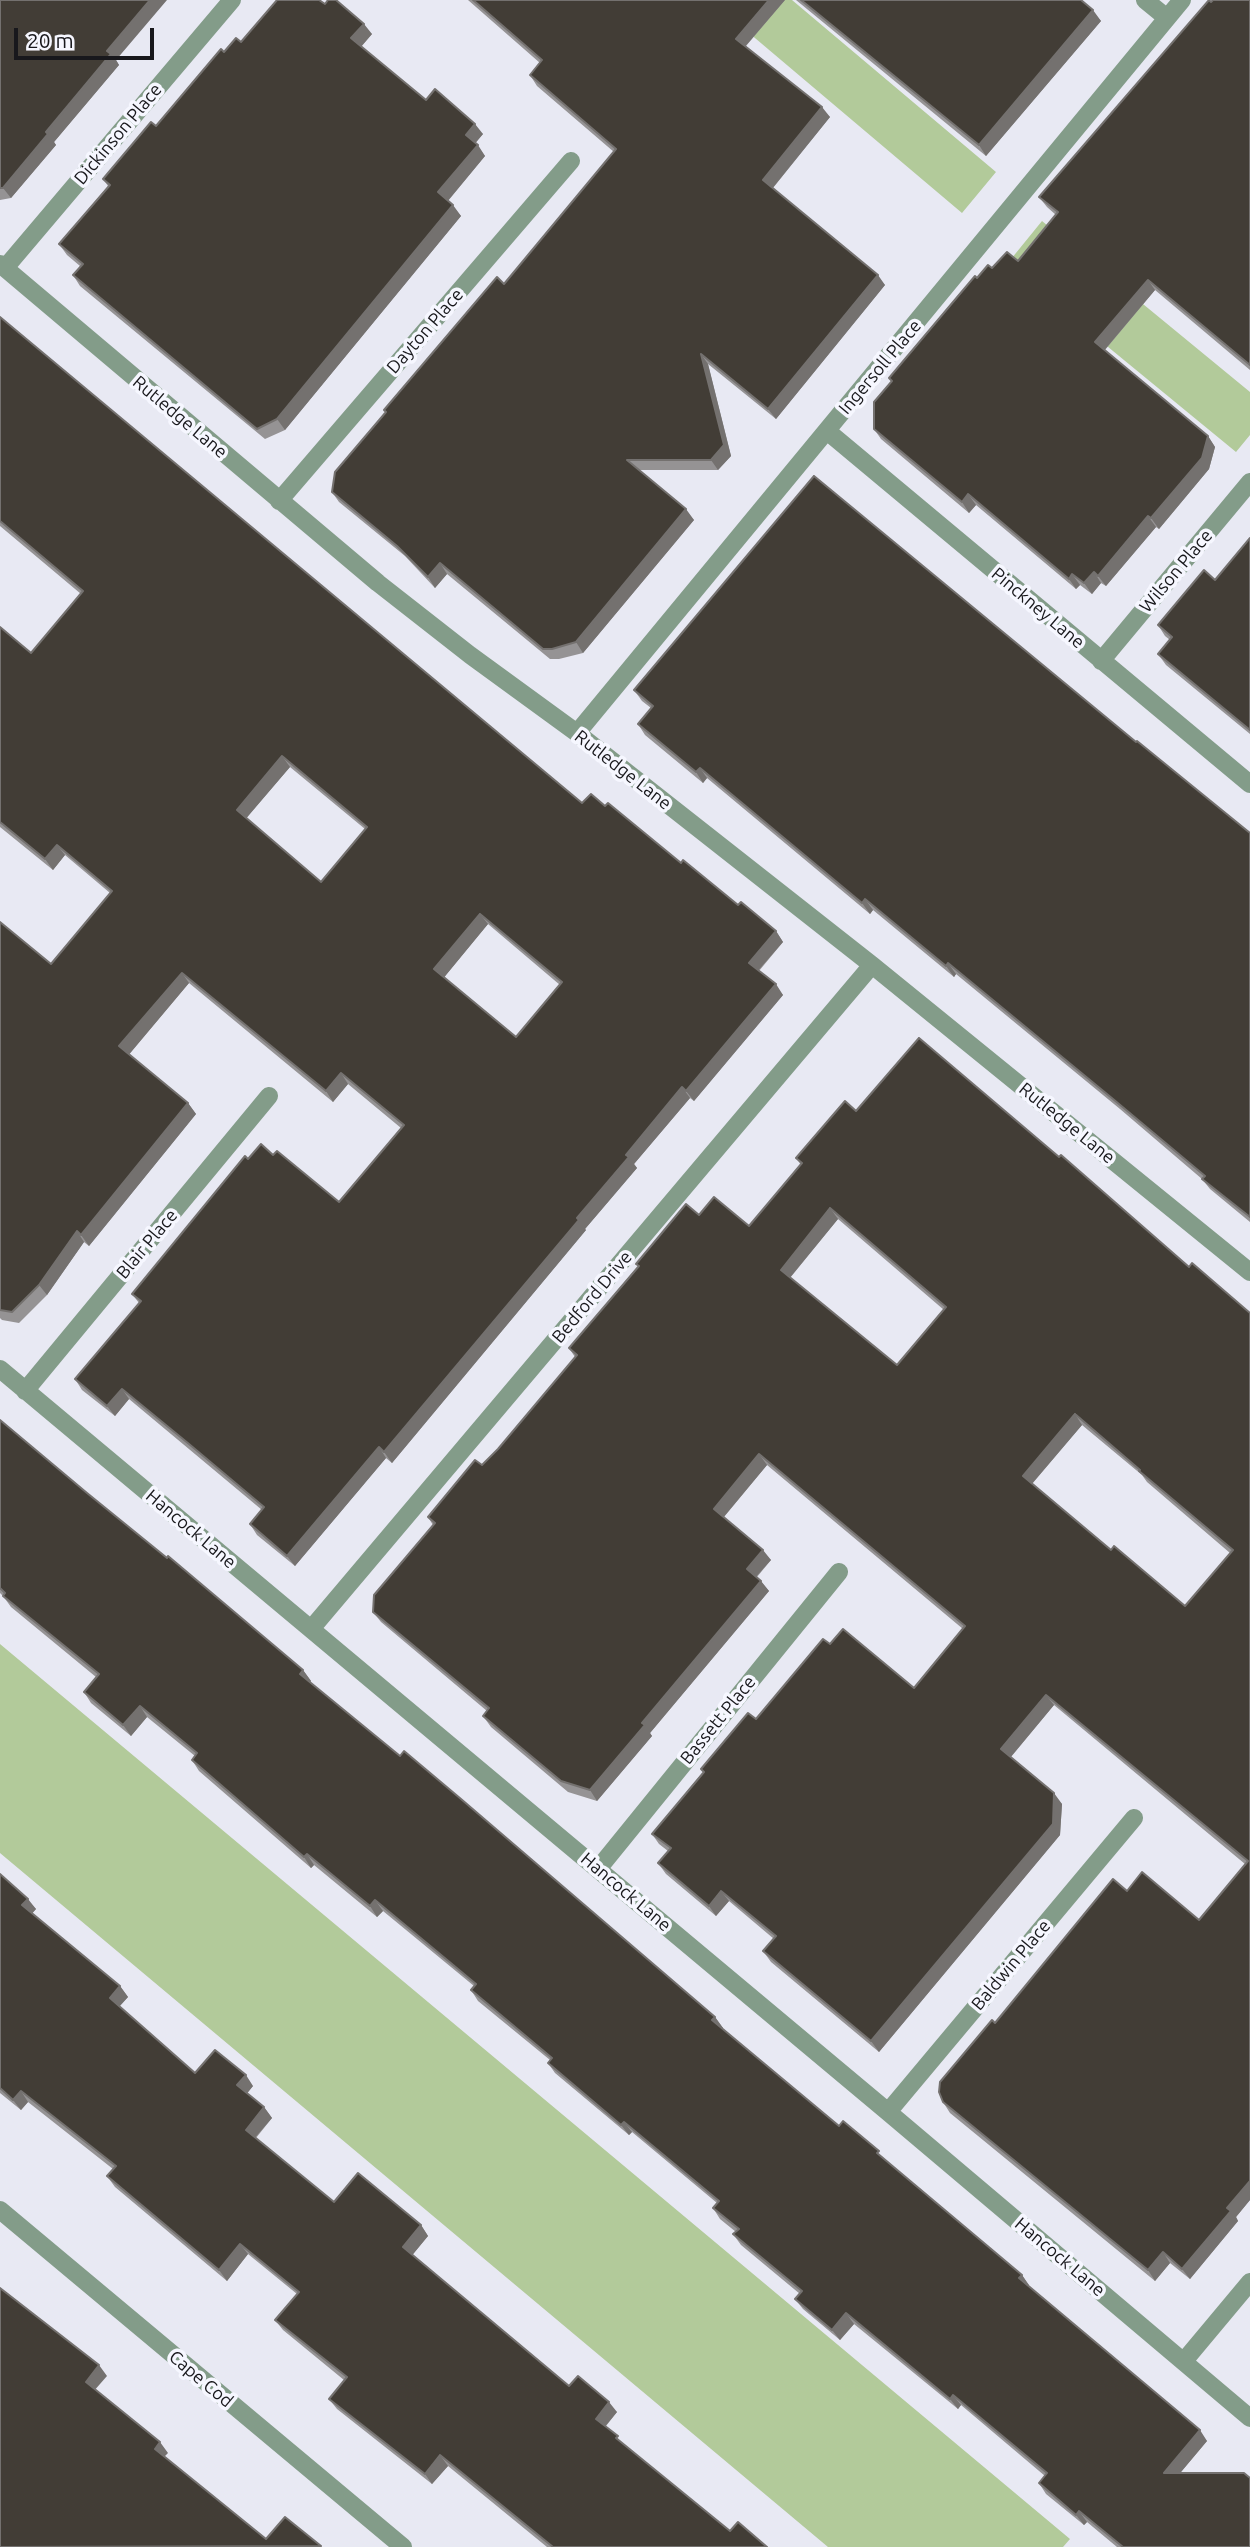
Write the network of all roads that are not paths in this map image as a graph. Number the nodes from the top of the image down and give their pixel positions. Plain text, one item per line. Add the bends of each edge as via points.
1 (232, 0) edge
2 (1145, 0) edge
3 (1182, 0) edge
4 (1167, 18) junction
5 (571, 161) dead end
6 (3, 266) edge
7 (827, 431) junction
8 (1250, 482) edge
9 (279, 501) junction
10 (1101, 661) junction
11 (577, 733) junction
12 (1250, 784) edge
13 (872, 965) junction
14 (269, 1097) dead end
15 (1250, 1272) edge
16 (0, 1369) edge
17 (25, 1391) junction
18 (839, 1572) dead end
19 (311, 1629) junction
20 (1134, 1818) dead end
21 (598, 1869) junction
22 (888, 2112) junction
23 (0, 2210) edge
24 (1250, 2282) edge
25 (1184, 2361) junction
26 (1250, 2418) edge
27 (403, 2547) edge

1 - 6 street, Dickinson Place
2 - 4 street
3 - 4 street, Ingersoll Place
4 - 7 street, Ingersoll Place
5 - 9 street, Dayton Place
6 - 9 street, Rutledge Lane
7 - 10 street, Pinckney Lane
7 - 11 street, Ingersoll Place
8 - 10 street, Wilson Place
9 - 11 street, Rutledge Lane via 470,655
10 - 12 street, Pinckney Lane
11 - 13 street, Rutledge Lane
13 - 15 street, Rutledge Lane
13 - 19 street, Bedford Drive
14 - 17 street, Blair Place
16 - 17 street, Hancock Lane
17 - 19 street, Hancock Lane
18 - 21 street, Bassett Place
19 - 21 street, Hancock Lane
20 - 22 street, Baldwin Place
21 - 22 street, Hancock Lane
22 - 25 street, Hancock Lane
23 - 27 street, Cape Cod
24 - 25 street
25 - 26 street, Hancock Lane

